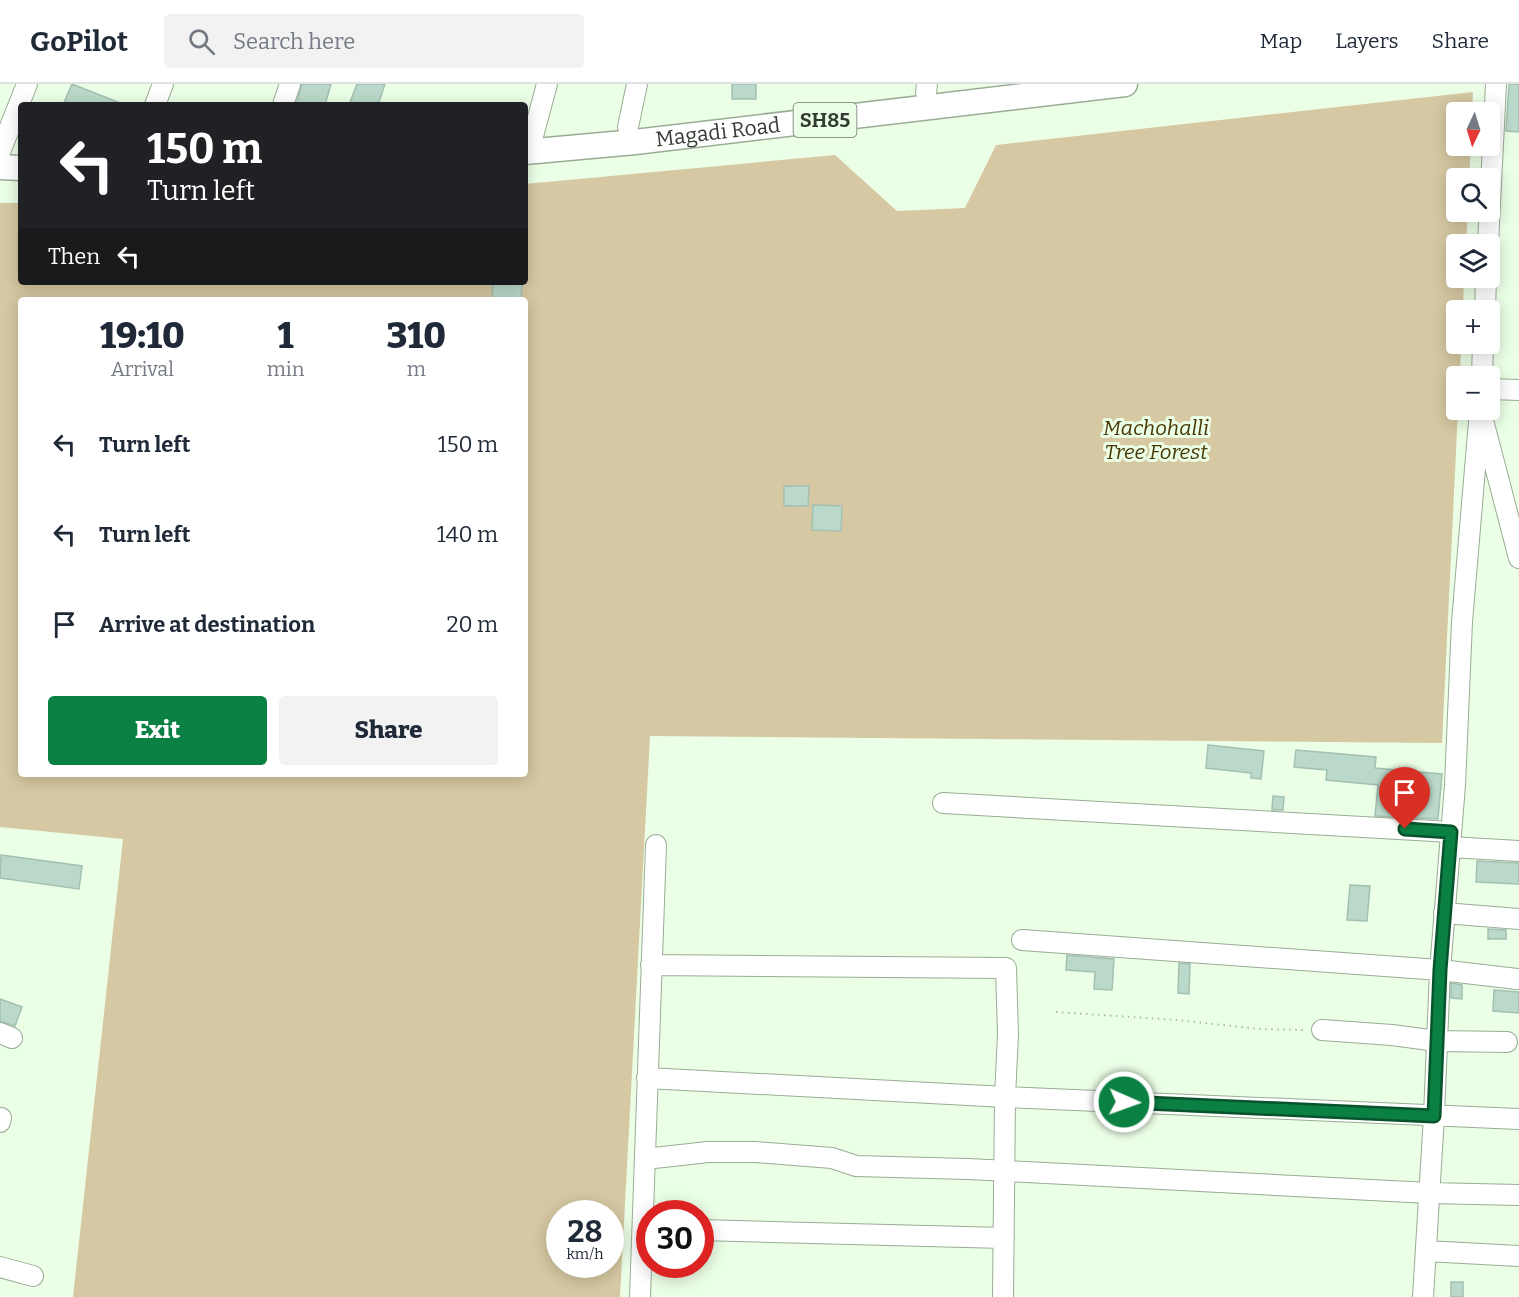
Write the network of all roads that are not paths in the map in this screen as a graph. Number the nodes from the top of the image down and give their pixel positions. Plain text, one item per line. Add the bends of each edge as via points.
1 (27, 84) edge
2 (163, 84) edge
3 (290, 84) edge
4 (547, 84) edge
5 (637, 84) edge
6 (1000, 84) edge
7 (1125, 84) edge
8 (1496, 84) edge
9 (926, 88) edge
10 (20, 102) edge
11 (156, 102) edge
12 (284, 102) edge
13 (18, 107) edge
14 (628, 127) junction
15 (528, 142) edge
16 (0, 152) edge
17 (0, 167) edge
18 (18, 168) edge
19 (0, 182) edge
20 (18, 183) edge
21 (1488, 234) edge
22 (1500, 389) edge
23 (1519, 390) edge
24 (1479, 420) edge
25 (1483, 420) edge
26 (1519, 558) edge
27 (943, 803) dead end
28 (1450, 840) junction
29 (656, 845) dead end
30 (1519, 851) edge
31 (1444, 913) junction
32 (1519, 919) edge
33 (1022, 940) dead end
34 (651, 965) junction
35 (1440, 970) junction
36 (1517, 980) dead end
37 (1322, 1030) road end
38 (1437, 1041) junction
39 (1507, 1042) dead end
40 (647, 1078) junction
41 (1005, 1098) junction
42 (1434, 1116) junction
43 (1519, 1119) edge
44 (645, 1159) junction
45 (1004, 1171) junction
46 (1429, 1193) junction
47 (1519, 1195) edge
48 (646, 1200) edge
49 (714, 1230) edge
50 (1004, 1238) junction
51 (1426, 1251) junction
52 (1519, 1256) edge
53 (0, 1266) edge
54 (33, 1276) dead end
55 (642, 1278) edge
56 (640, 1297) edge
57 (1003, 1297) edge
58 (1423, 1297) edge

1 - 10 street
2 - 11 street
3 - 12 street
4 - 15 street
5 - 14 street
6 - 9 main road, Magadi Road / SH85
7 - 15 main road, Magadi Road / SH85 via 635,142
8 - 21 street
9 - 14 main road, Magadi Road / SH85
13 - 16 street
14 - 15 main road, Magadi Road / SH85
17 - 18 main road
19 - 20 main road
22 - 23 street
24 - 28 street via 1462,622
25 - 26 street
27 - 28 street
28 - 30 street
28 - 31 street
29 - 34 street
31 - 32 street
31 - 35 street
33 - 35 street
34 - 40 street
34 - 41 street via 1006,968
35 - 36 street
35 - 38 street
37 - 38 street
38 - 39 street
38 - 42 street
40 - 41 street
40 - 44 street
41 - 42 street
41 - 45 street
42 - 43 street
42 - 46 street
44 - 45 street via 755,1152 832,1158 856,1166
44 - 48 street
45 - 46 street
45 - 50 street
46 - 47 street
46 - 51 street
49 - 50 street
50 - 57 street
51 - 52 street
51 - 58 street
53 - 54 street
55 - 56 street

